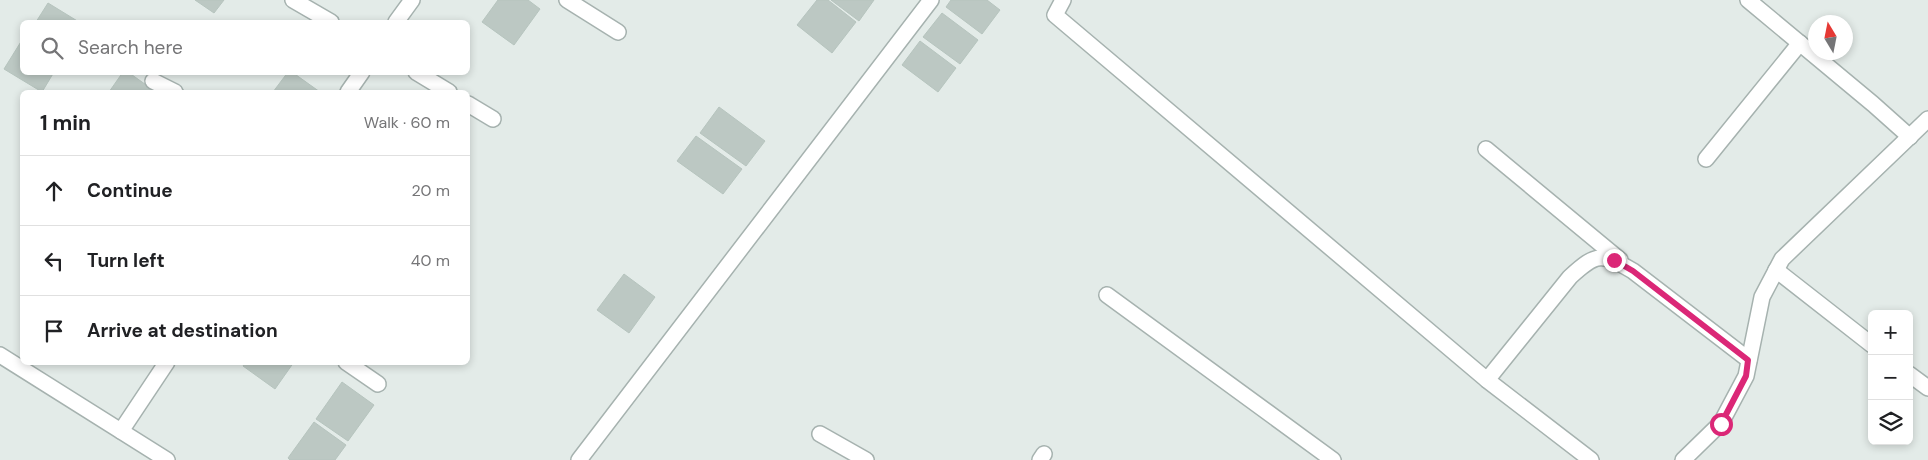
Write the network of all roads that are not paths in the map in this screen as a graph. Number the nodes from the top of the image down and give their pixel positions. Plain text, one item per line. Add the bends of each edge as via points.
1 (293, 0) edge
2 (412, 0) edge
3 (567, 0) edge
4 (931, 0) edge
5 (1063, 0) edge
6 (1748, 0) edge
7 (328, 20) edge
8 (397, 20) edge
9 (618, 32) dead end
10 (1800, 43) junction
11 (360, 75) edge
12 (421, 75) edge
13 (153, 81) dead end
14 (171, 90) edge
15 (349, 90) edge
16 (446, 90) edge
17 (470, 105) edge
18 (493, 119) dead end
19 (1928, 119) edge
20 (1910, 137) junction
21 (1486, 149) dead end
22 (1706, 159) dead end
23 (1776, 270) junction
24 (1633, 271) junction
25 (1107, 295) dead end
26 (1868, 341) edge
27 (0, 355) edge
28 (1748, 360) junction
29 (165, 365) edge
30 (350, 365) edge
31 (1913, 377) edge
32 (1487, 380) junction
33 (378, 384) dead end
34 (1928, 388) edge
35 (121, 431) junction
36 (820, 434) dead end
37 (167, 460) edge
38 (579, 460) edge
39 (866, 460) edge
40 (1333, 460) edge
41 (1591, 460) edge
42 (1683, 460) edge

1 - 7 street
2 - 8 street
3 - 9 street
4 - 38 street
5 - 32 street via 1055,14
6 - 10 street
10 - 20 street
10 - 22 street
11 - 15 street
12 - 16 street
13 - 14 street
17 - 18 street
19 - 20 street
20 - 23 street via 1782,259
21 - 24 street
23 - 26 street
23 - 28 street via 1762,297
24 - 28 street
24 - 32 street via 1614,260 1598,256 1585,263 1570,277
25 - 40 street
27 - 35 street
28 - 42 street via 1746,376 1721,424
29 - 35 street
30 - 33 street
31 - 34 street
32 - 41 street
35 - 37 street
36 - 39 street

